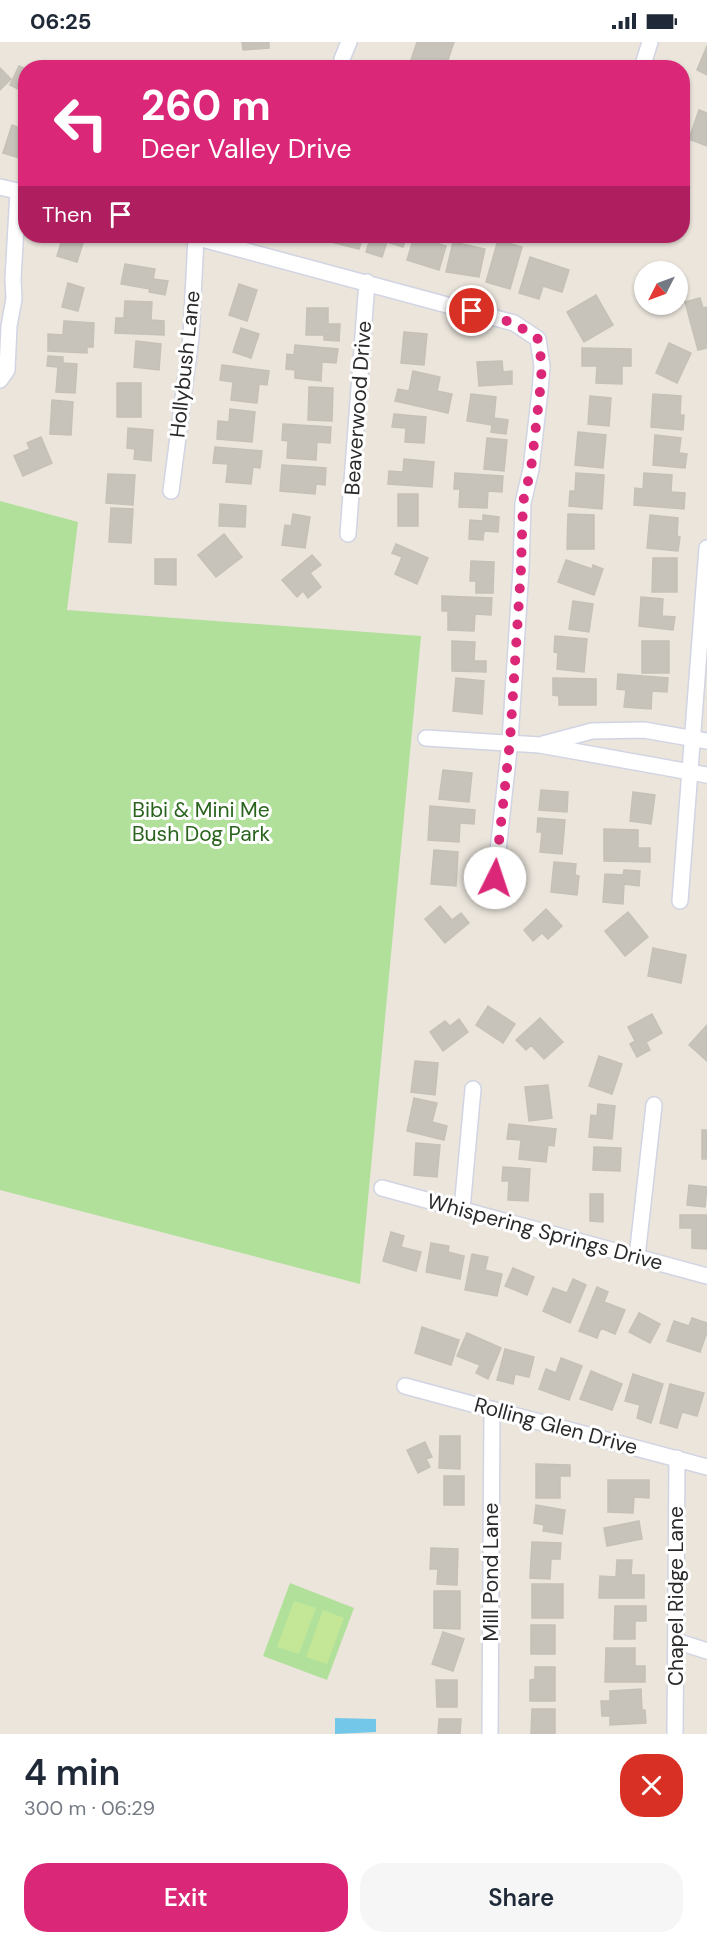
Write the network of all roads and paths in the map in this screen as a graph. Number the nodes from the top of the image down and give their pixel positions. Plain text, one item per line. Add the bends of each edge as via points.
1 (349, 42) edge
2 (650, 42) edge
3 (342, 59) dead end
4 (644, 60) edge
5 (0, 187) edge
6 (18, 191) edge
7 (18, 231) edge
8 (194, 243) edge
9 (220, 243) edge
10 (367, 282) junction
11 (0, 380) edge
12 (171, 491) dead end
13 (348, 534) dead end
14 (707, 548) edge
15 (426, 738) dead end
16 (700, 739) edge
17 (510, 741) junction
18 (540, 745) junction
19 (690, 772) junction
20 (707, 775) edge
21 (495, 878) dead end
22 (680, 901) dead end
23 (473, 1089) dead end
24 (654, 1106) dead end
25 (382, 1188) dead end
26 (462, 1209) junction
27 (638, 1257) junction
28 (707, 1276) edge
29 (405, 1386) dead end
30 (492, 1410) junction
31 (677, 1458) junction
32 (707, 1467) edge
33 (676, 1641) junction
34 (707, 1650) edge
35 (490, 1734) edge
36 (675, 1734) edge

1 - 3 street
2 - 4 street
5 - 6 street
7 - 11 street via 7,370
8 - 12 street, Hollybush Lane via 191,337
9 - 10 street
10 - 13 street, Beaverwood Drive
10 - 17 street via 514,323 538,339 541,374 531,469 523,502
14 - 16 street
15 - 17 street
16 - 18 street via 644,730 592,731
16 - 19 street
17 - 18 street
17 - 21 street
18 - 19 street
19 - 20 street
19 - 22 street
23 - 26 street
24 - 27 street
25 - 26 street, Whispering Springs Drive
26 - 27 street, Whispering Springs Drive
27 - 28 street, Whispering Springs Drive
29 - 30 street, Rolling Glen Drive
30 - 31 street, Rolling Glen Drive
30 - 35 street, Mill Pond Lane
31 - 32 street, Rolling Glen Drive
31 - 33 street, Chapel Ridge Lane
33 - 34 street
33 - 36 street, Chapel Ridge Lane

